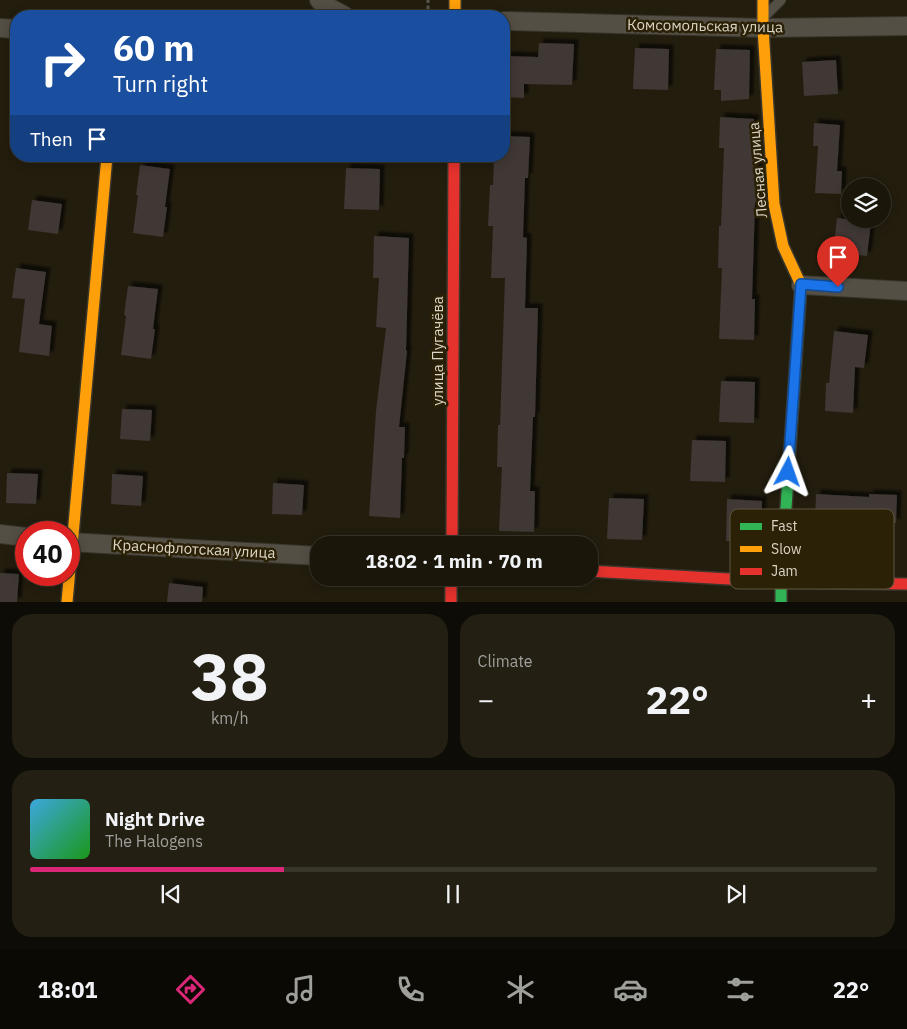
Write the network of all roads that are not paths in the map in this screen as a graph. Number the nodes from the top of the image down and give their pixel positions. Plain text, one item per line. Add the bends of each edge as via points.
1 (319, 0) edge
2 (764, 0) edge
3 (781, 0) edge
4 (334, 10) edge
5 (510, 21) edge
6 (763, 23) junction
7 (907, 26) edge
8 (106, 162) edge
9 (454, 162) edge
10 (801, 284) junction
11 (907, 290) edge
12 (786, 509) edge
13 (73, 521) edge
14 (0, 534) edge
15 (15, 536) edge
16 (452, 536) edge
17 (80, 543) edge
18 (310, 555) edge
19 (598, 572) edge
20 (730, 579) edge
21 (894, 584) edge
22 (907, 584) edge
23 (68, 586) edge
24 (451, 586) edge
25 (781, 589) edge
26 (67, 602) edge
27 (450, 602) edge
28 (781, 602) edge

1 - 4 street
2 - 6 street, Лесная улица
3 - 6 lane
5 - 6 street, Комсомольская улица
6 - 7 street, Комсомольская улица
6 - 10 street, Лесная улица via 774,204 783,246
8 - 13 street
9 - 16 street, улица Пугачёва
10 - 11 street
10 - 12 street, Лесная улица
14 - 15 street
17 - 18 street, Краснофлотская улица
19 - 20 street
21 - 22 street
23 - 26 street
24 - 27 street
25 - 28 street, Лесная улица

